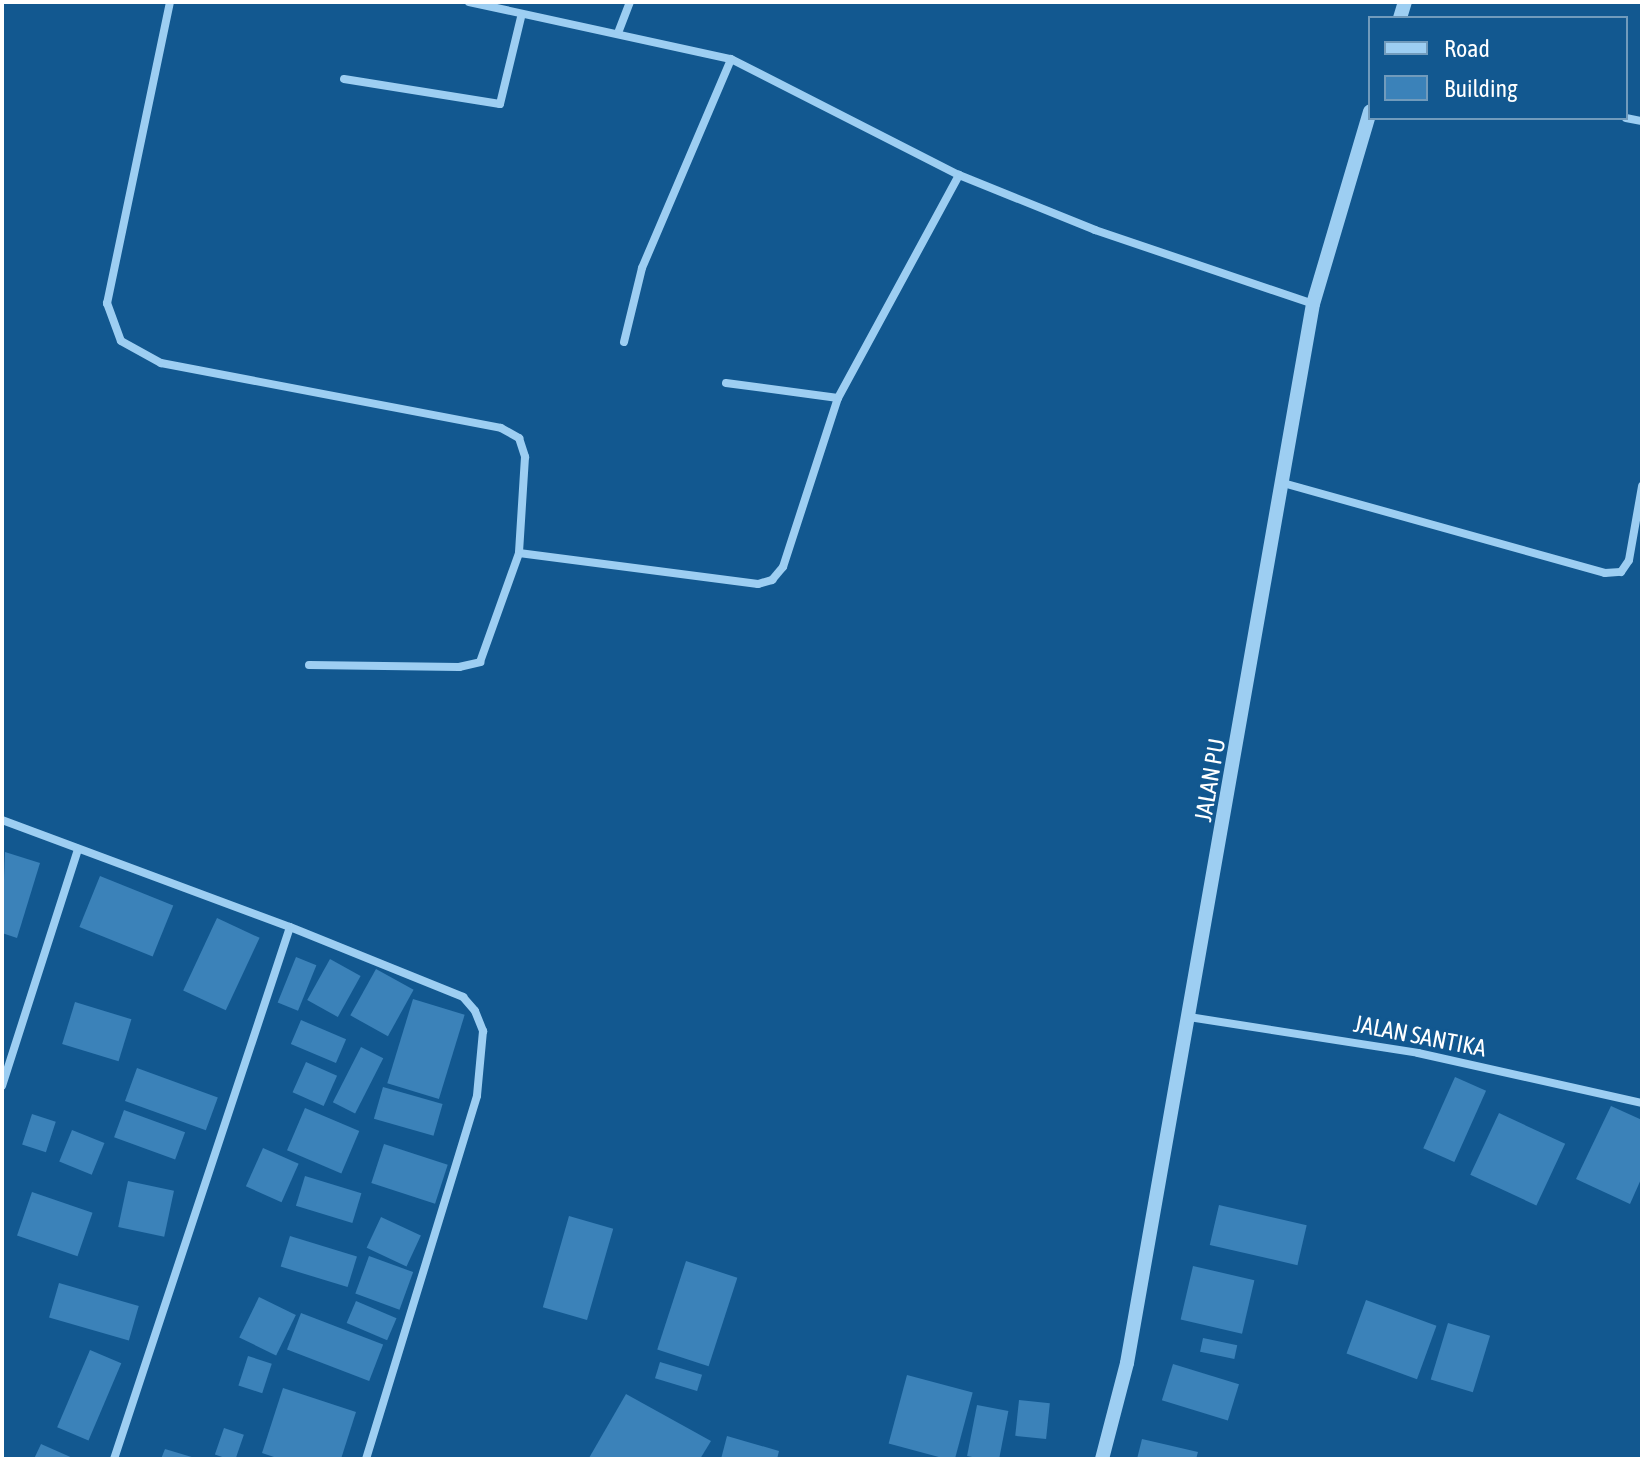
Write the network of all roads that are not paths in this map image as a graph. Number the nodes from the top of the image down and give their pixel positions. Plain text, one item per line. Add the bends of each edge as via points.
1 (170, 2) edge
2 (469, 2) edge
3 (630, 2) edge
4 (521, 17) junction
5 (618, 33) junction
6 (731, 59) junction
7 (344, 79) dead end
8 (1368, 118) edge
9 (959, 175) junction
10 (1313, 304) junction
11 (624, 342) dead end
12 (726, 383) dead end
13 (838, 398) junction
14 (1283, 483) junction
15 (1642, 486) edge
16 (519, 553) junction
17 (309, 665) dead end
18 (2, 820) edge
19 (78, 849) junction
20 (290, 927) junction
21 (1189, 1017) junction
22 (2, 1086) edge
23 (1642, 1103) edge
24 (114, 1459) edge
25 (366, 1459) edge
26 (1102, 1459) edge

1 - 16 street via 107,303 121,341 161,363 501,428 519,438 525,457
2 - 4 street
3 - 5 street
4 - 5 street
4 - 7 street via 500,104
5 - 6 street
6 - 9 street
6 - 11 street via 642,268
8 - 10 street, JALAN PU
9 - 10 street via 1095,230
9 - 13 street
10 - 14 street, JALAN PU
12 - 13 street
13 - 16 street via 783,567 772,580 758,584
14 - 15 street via 1605,573 1621,572 1629,560
14 - 21 street, JALAN PU
16 - 17 street via 480,662 459,667
18 - 19 street
19 - 20 street
19 - 22 street
20 - 24 street
20 - 25 street via 463,997 483,1031 477,1096
21 - 23 street, JALAN SANTIKA via 1418,1053
21 - 26 street, JALAN PU via 1127,1363

